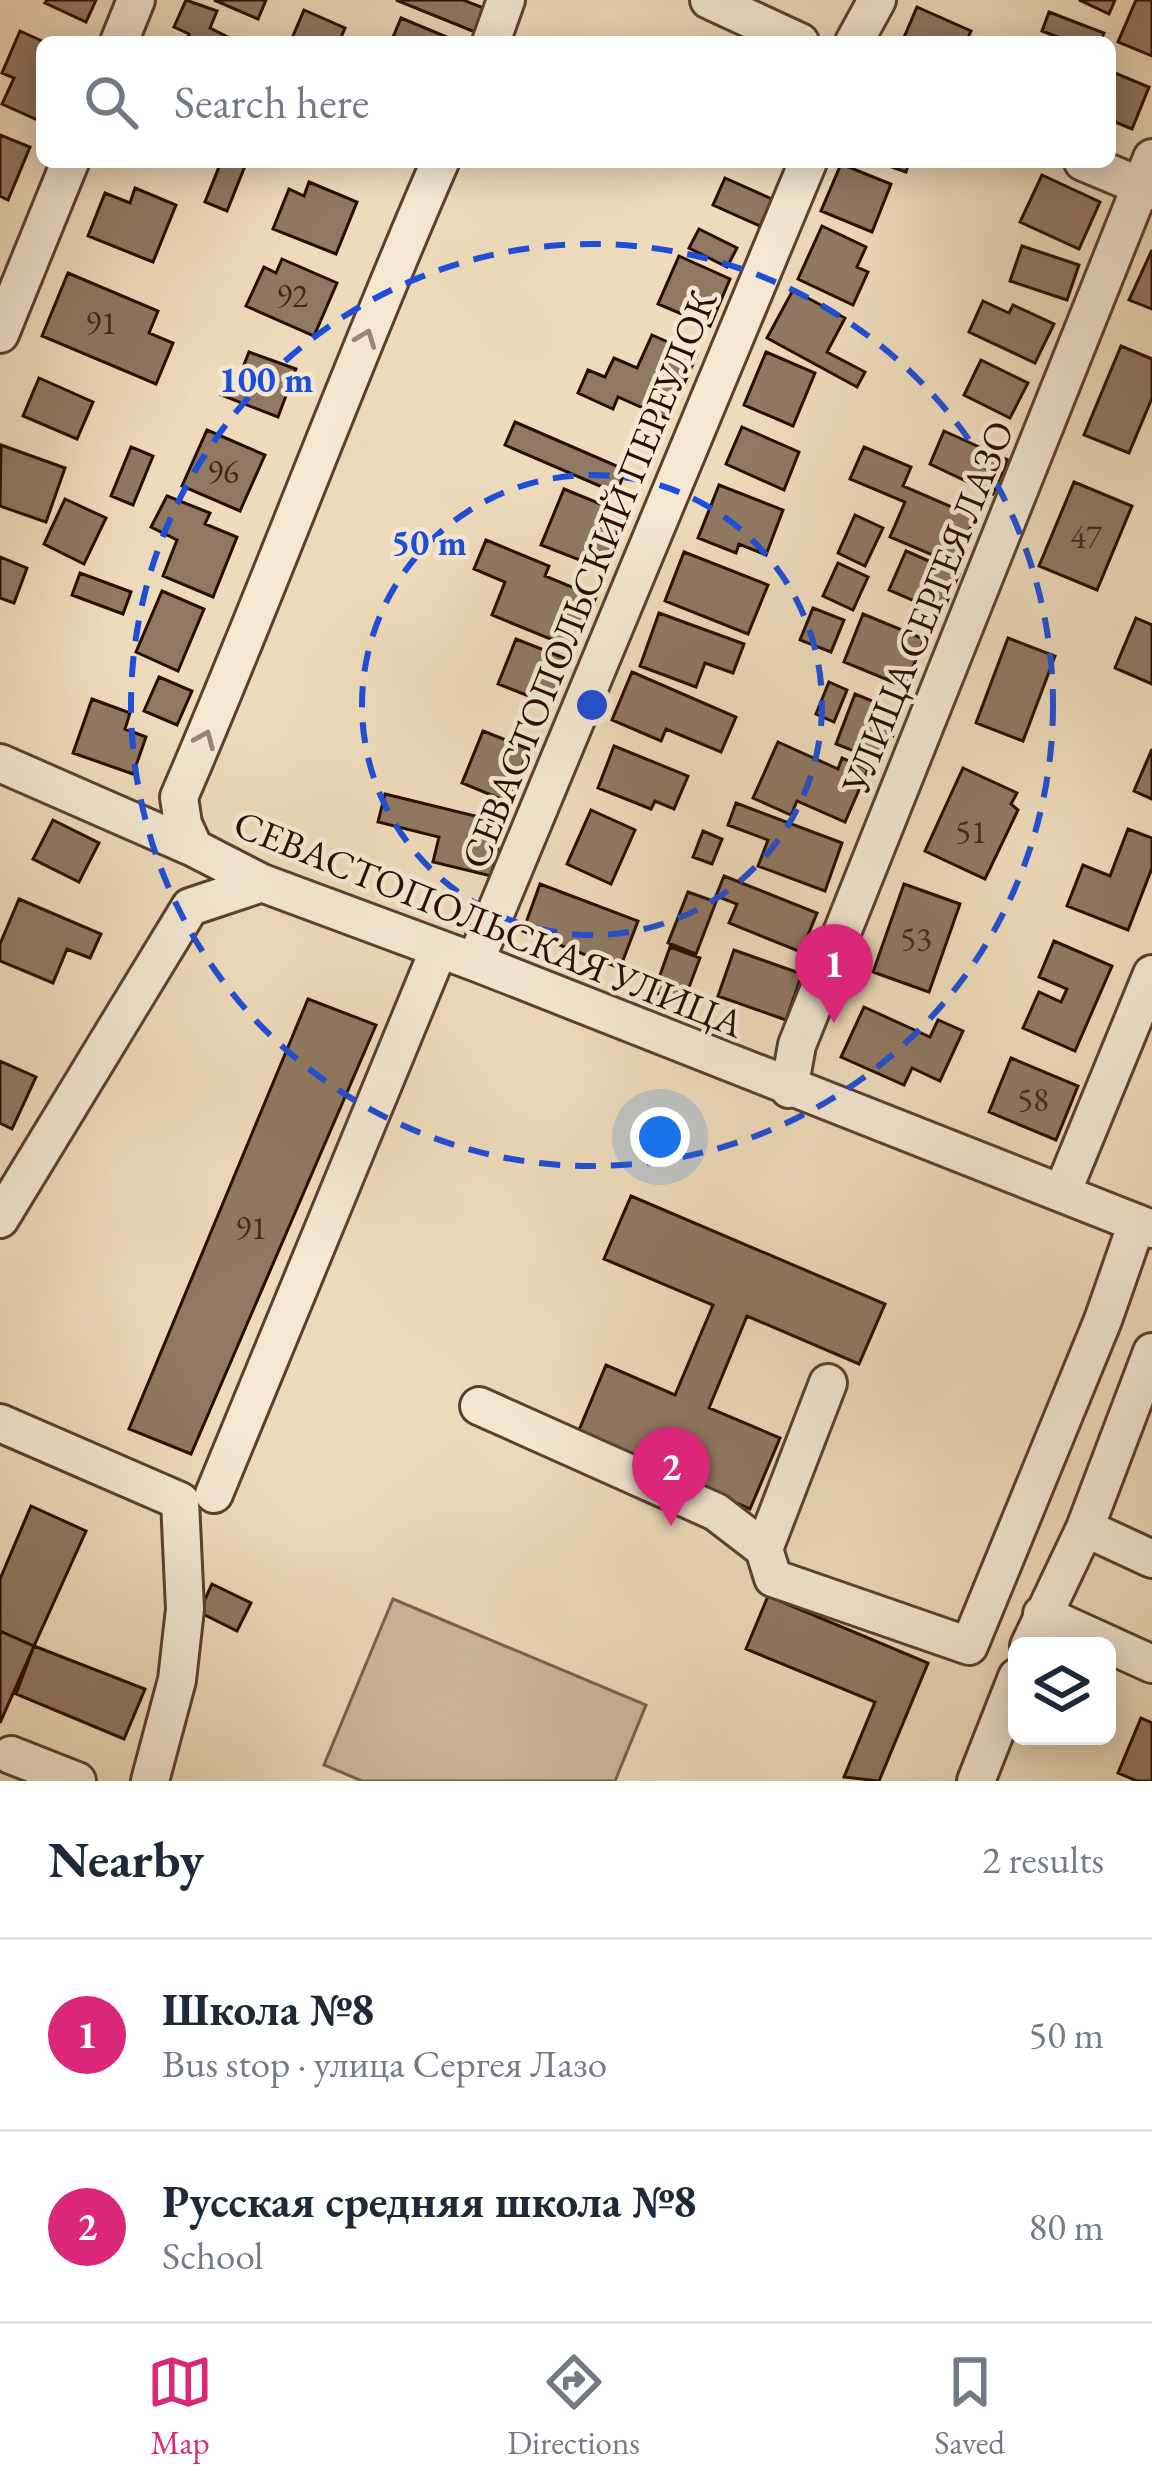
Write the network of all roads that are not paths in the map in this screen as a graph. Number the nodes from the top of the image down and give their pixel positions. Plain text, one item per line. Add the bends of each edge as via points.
1 (136, 0) edge
2 (506, 0) edge
3 (709, 0) edge
4 (877, 0) edge
5 (121, 36) edge
6 (493, 36) edge
7 (787, 36) edge
8 (857, 36) edge
9 (68, 168) edge
10 (437, 168) edge
11 (806, 168) edge
12 (1108, 168) edge
13 (1148, 178) edge
14 (0, 334) edge
15 (0, 763) edge
16 (194, 848) junction
17 (262, 883) junction
18 (190, 907) junction
19 (440, 949) junction
20 (475, 962) junction
21 (1152, 974) edge
22 (790, 1089) junction
23 (1062, 1192) junction
24 (0, 1219) edge
25 (1144, 1226) edge
26 (1152, 1352) edge
27 (828, 1383) dead end
28 (479, 1406) dead end
29 (0, 1423) edge
30 (214, 1495) dead end
31 (1084, 1528) junction
32 (764, 1549) junction
33 (1152, 1559) edge
34 (1036, 1630) edge
35 (1152, 1664) edge
36 (1008, 1700) edge
37 (11, 1755) dead end
38 (77, 1781) edge
39 (150, 1781) edge
40 (976, 1781) edge

1 - 5 street
2 - 6 street
3 - 7 street
4 - 8 street
9 - 14 street
16 -> 10 street via 179,797
11 - 20 street, СЕВАСТОПОЛЬСКИЙ ПЕРЕУЛОК
12 - 13 street
13 - 22 street, УЛИЦА СЕРГЕЯ ЛАЗО via 797,1046
15 - 16 street, СЕВАСТОПОЛЬСКАЯ УЛИЦА
16 - 17 street, СЕВАСТОПОЛЬСКАЯ УЛИЦА
16 - 18 street
17 - 18 street
17 - 19 street, СЕВАСТОПОЛЬСКАЯ УЛИЦА
18 - 24 street
19 - 20 street, СЕВАСТОПОЛЬСКАЯ УЛИЦА
19 - 30 street
20 - 22 street, СЕВАСТОПОЛЬСКАЯ УЛИЦА
21 - 23 street
22 - 23 street, СЕВАСТОПОЛЬСКАЯ УЛИЦА
23 - 25 street, СЕВАСТОПОЛЬСКАЯ УЛИЦА
25 - 32 street via 968,1646 773,1578
26 - 31 street
27 - 32 street
28 - 32 street via 716,1512
29 - 39 street via 180,1502 180,1656
31 - 33 street
31 - 34 street
34 - 35 street
36 - 40 street
37 - 38 street

